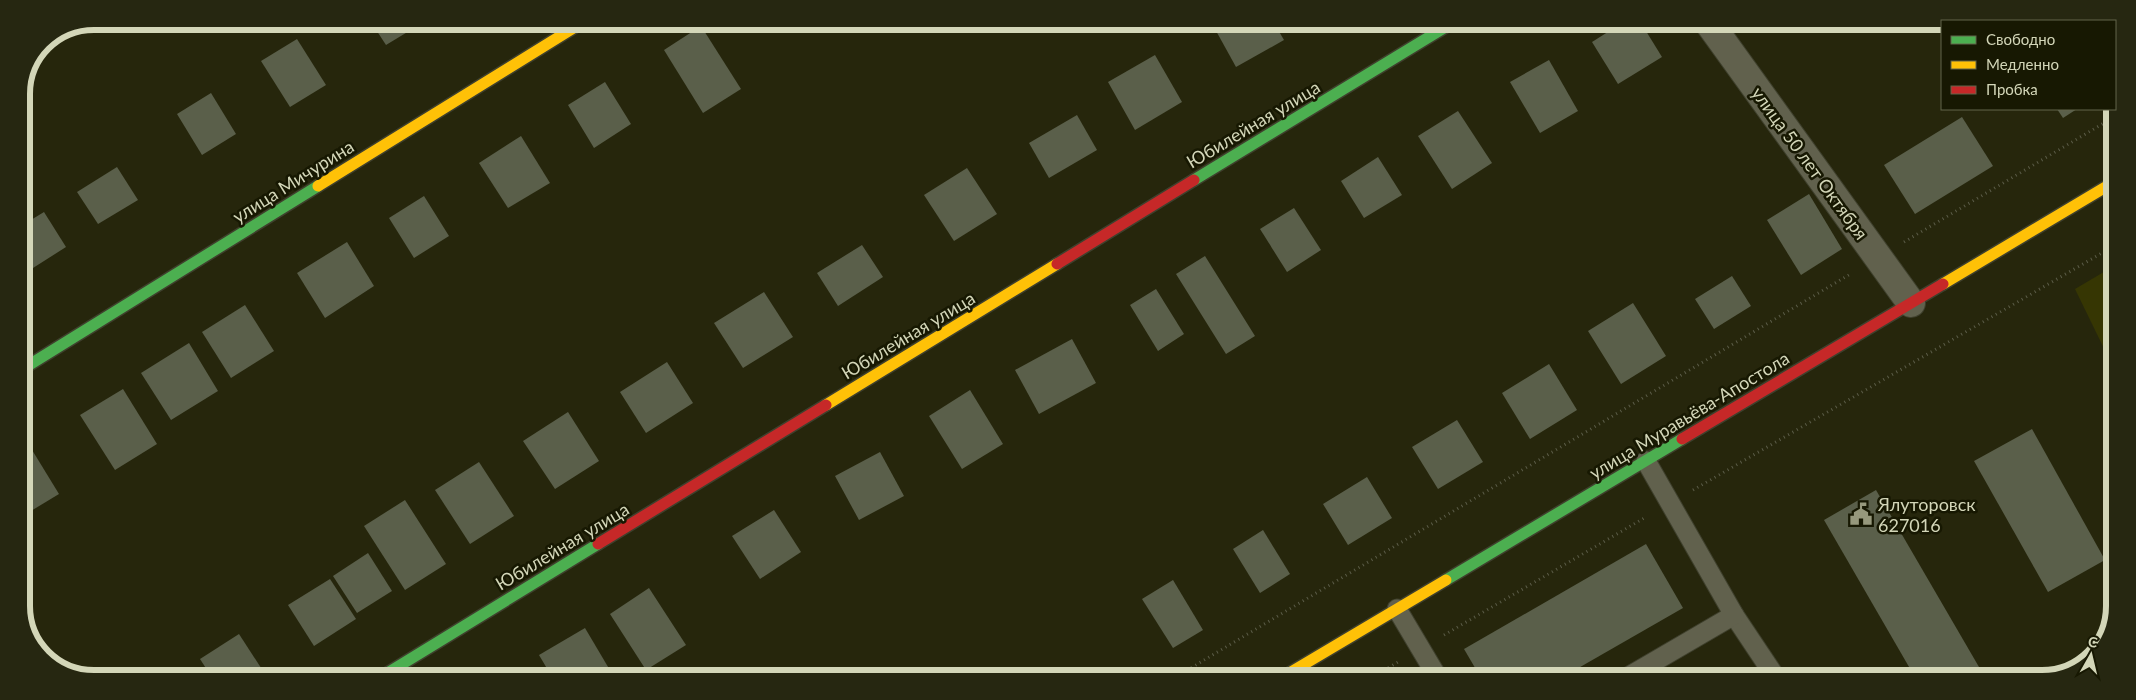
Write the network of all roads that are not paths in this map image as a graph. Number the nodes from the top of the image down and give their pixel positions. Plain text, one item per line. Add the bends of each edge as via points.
1 (570, 30) edge
2 (1441, 30) edge
3 (1714, 30) edge
4 (2106, 187) edge
5 (1911, 303) junction
6 (30, 364) edge
7 (1646, 461) junction
8 (1397, 609) junction
9 (1734, 615) junction
10 (392, 670) edge
11 (1294, 670) edge
12 (1433, 670) edge
13 (1640, 670) edge
14 (1771, 670) edge

1 - 6 street, улица Мичурина
2 - 10 street, Юбилейная улица
3 - 5 street, улица 50 лет Октября
4 - 5 street, улица Муравьёва-Апостола
5 - 7 street, улица Муравьёва-Апостола
7 - 8 street, улица Муравьёва-Апостола
7 - 9 lane
8 - 11 street, улица Муравьёва-Апостола
8 - 12 lane
9 - 13 lane
9 - 14 lane

